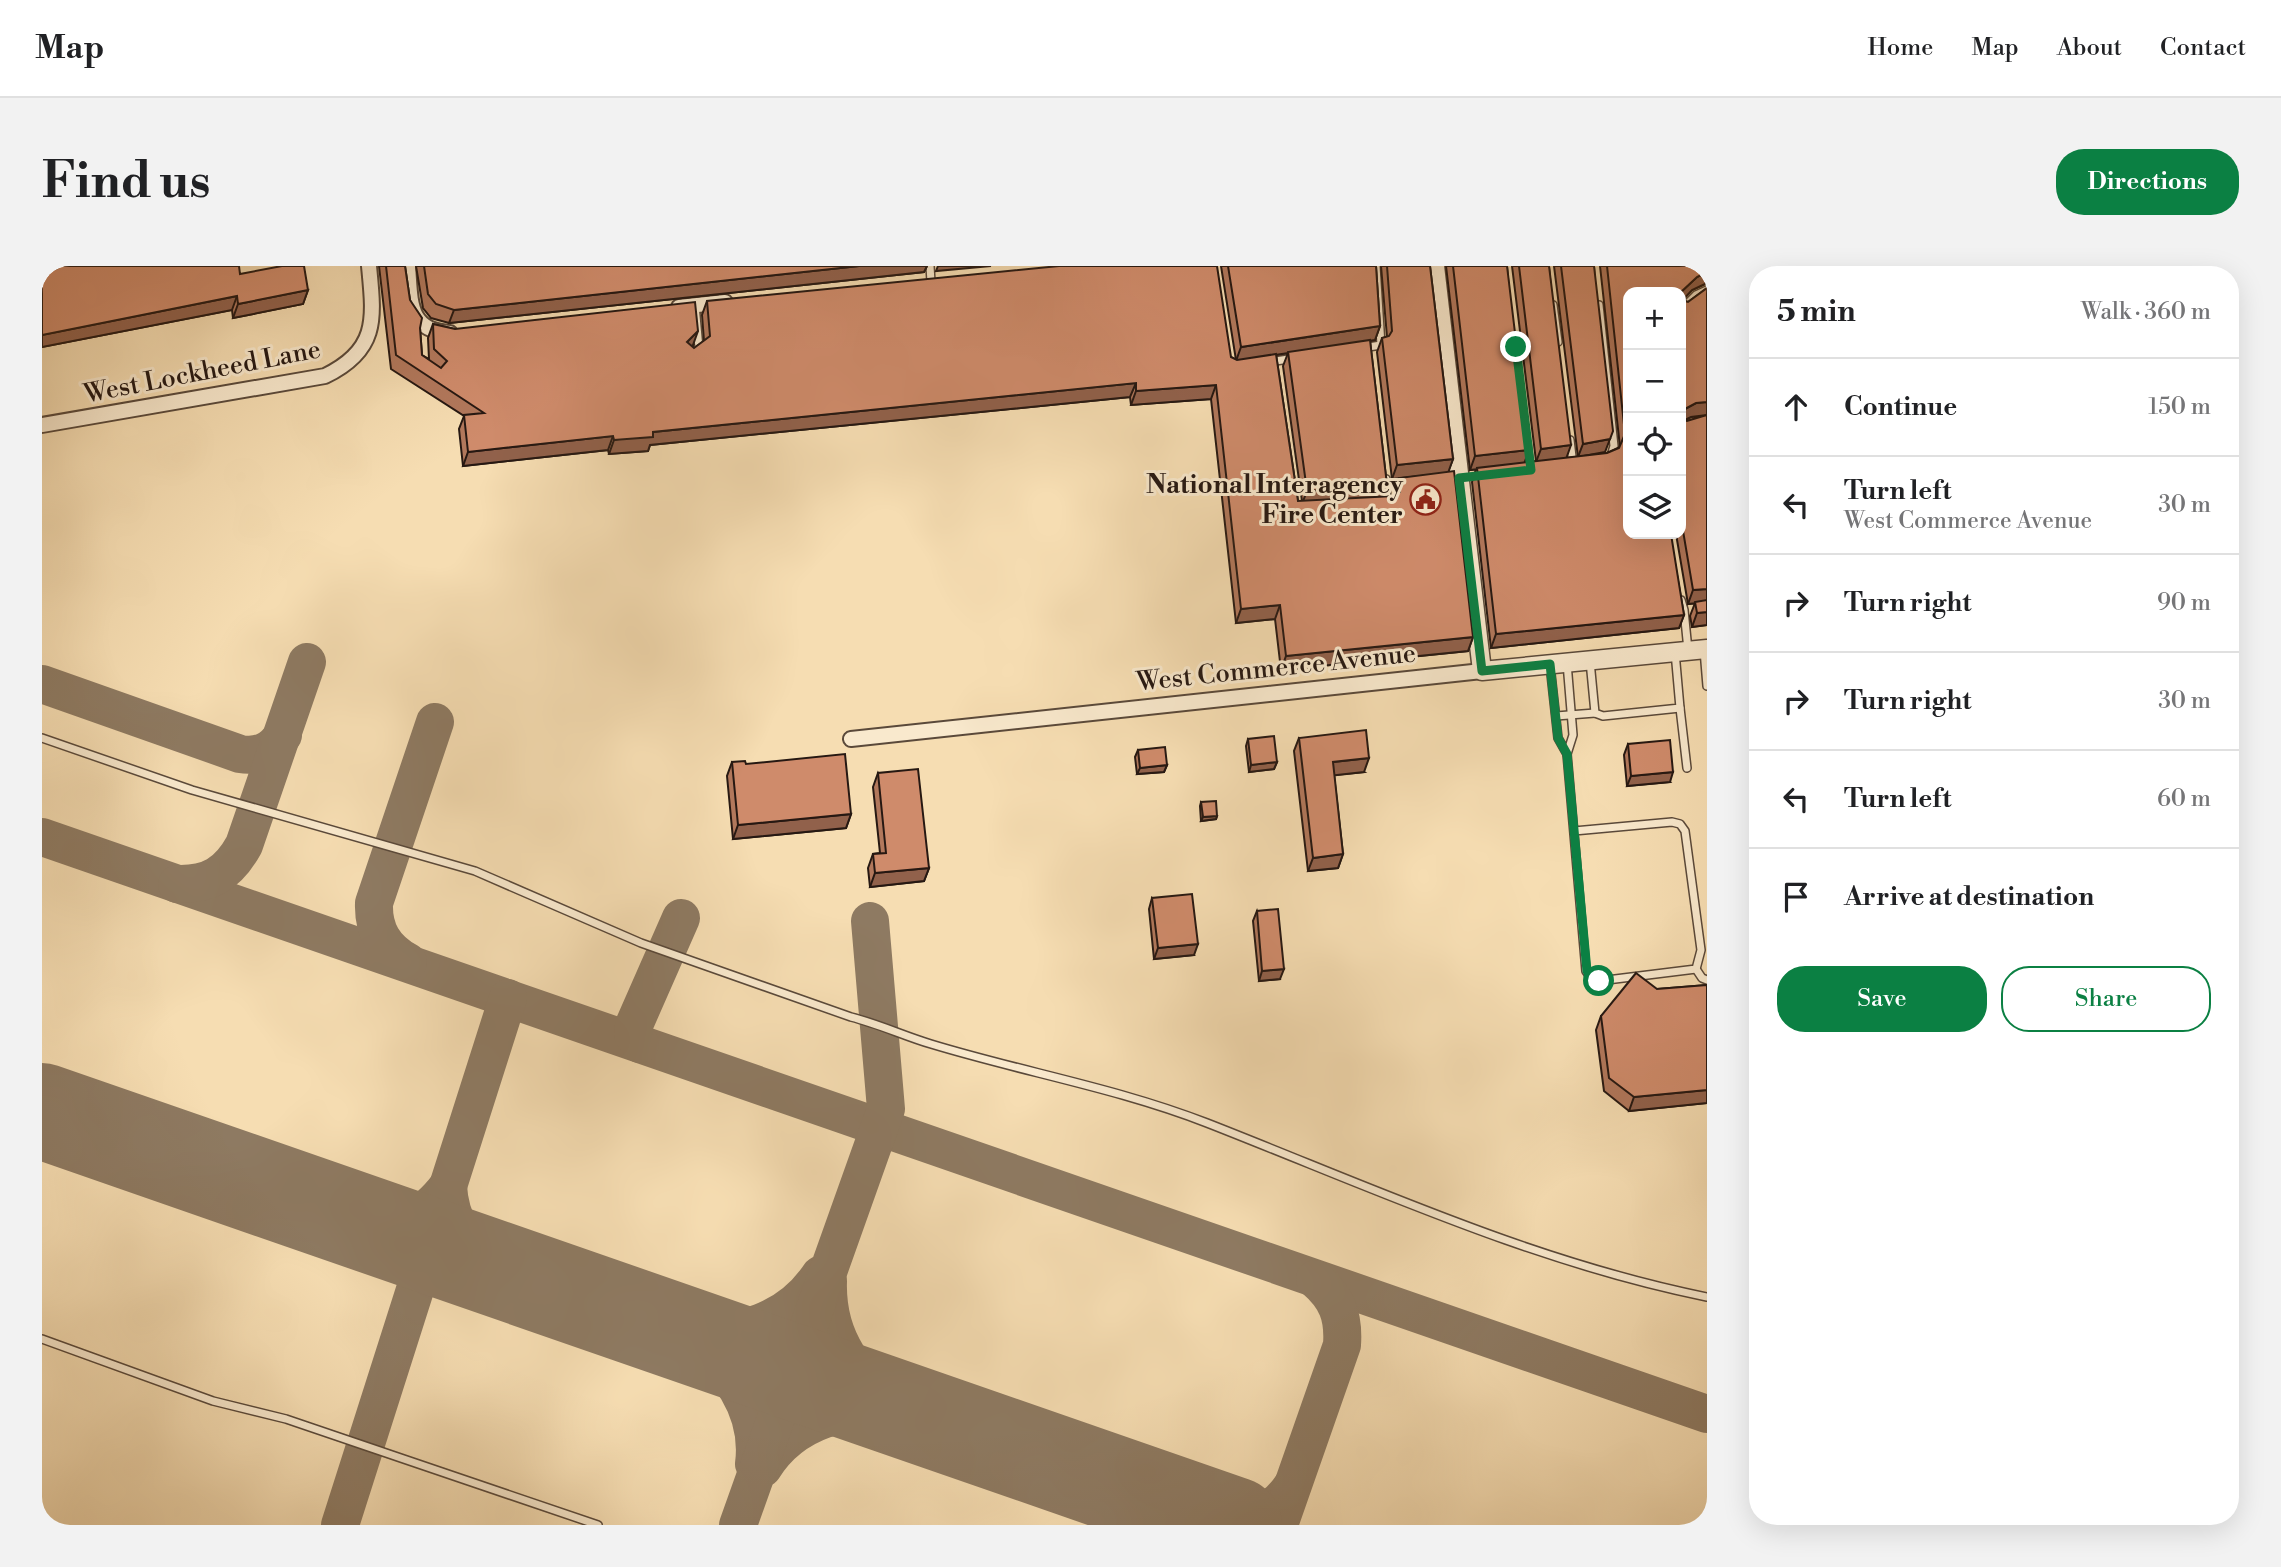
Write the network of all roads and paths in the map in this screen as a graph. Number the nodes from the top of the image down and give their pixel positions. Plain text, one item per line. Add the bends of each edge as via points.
1 (369, 266) edge
2 (408, 266) edge
3 (930, 266) edge
4 (1376, 266) edge
5 (1435, 266) edge
6 (932, 282) edge
7 (1552, 290) edge
8 (1707, 290) edge
9 (1597, 293) edge
10 (746, 300) edge
11 (1686, 305) edge
12 (695, 306) junction
13 (659, 310) edge
14 (463, 331) edge
15 (1370, 347) junction
16 (1356, 349) edge
17 (1559, 354) edge
18 (688, 356) edge
19 (1303, 357) edge
20 (1371, 359) edge
21 (1276, 361) junction
22 (1265, 363) edge
23 (1278, 375) edge
24 (42, 425) edge
25 (1526, 429) edge
26 (1569, 437) edge
27 (1601, 461) edge
28 (1582, 464) edge
29 (1573, 465) junction
30 (1562, 466) edge
31 (1541, 469) edge
32 (1531, 470) junction
33 (1519, 472) edge
34 (1385, 473) edge
35 (1398, 485) edge
36 (1386, 486) junction
37 (1376, 505) edge
38 (1677, 588) edge
39 (1696, 609) edge
40 (1685, 610) junction
41 (1693, 651) edge
42 (1590, 660) junction
43 (1559, 664) junction
44 (1482, 671) junction
45 (1707, 686) edge
46 (1680, 708) junction
47 (1595, 713) junction
48 (1571, 715) junction
49 (1556, 716) junction
50 (42, 738) edge
51 (851, 739) dead end
52 (1567, 754) junction
53 (1687, 768) dead end
54 (1574, 831) junction
55 (1696, 969) junction
56 (1707, 980) edge
57 (1707, 1297) edge
58 (42, 1339) edge
59 (598, 1525) edge

1 - 24 street, West Lockheed Lane via 372,330 363,348 336,371
2 - 14 street via 412,307 423,334
3 - 6 lane
4 - 15 lane via 1381,345
5 - 44 street
7 - 17 lane
8 - 11 lane
9 - 27 lane via 1614,446 1610,457
10 - 12 street
12 - 13 street
12 - 18 lane via 699,348
15 - 16 lane
15 - 20 lane
19 - 21 lane
21 - 22 lane
21 - 23 lane
25 - 32 lane
26 - 29 lane
28 - 29 lane
29 - 30 lane
31 - 32 lane
32 - 33 lane
34 - 36 lane
35 - 36 lane
36 - 37 lane via 1389,504
38 - 40 lane
39 - 40 lane
40 - 41 lane
41 - 42 street, West Commerce Avenue
41 - 45 lane
41 - 46 lane
42 - 43 street, West Commerce Avenue
42 - 47 lane
43 - 44 street, West Commerce Avenue
43 - 48 lane
43 - 49 lane
44 - 51 street, West Commerce Avenue
46 - 47 lane
46 - 53 lane
47 - 48 lane
48 - 49 lane
48 - 52 lane via 1573,735
49 - 52 lane via 1558,738
50 - 57 lane via 192,790 475,871 642,943 851,1017 932,1045 1113,1090 1472,1228 1647,1285
52 - 54 lane
54 - 55 lane via 1680,824 1685,831 1701,950
54 - 55 lane via 1591,978 1599,981
55 - 56 lane
58 - 59 lane via 213,1401 286,1419

